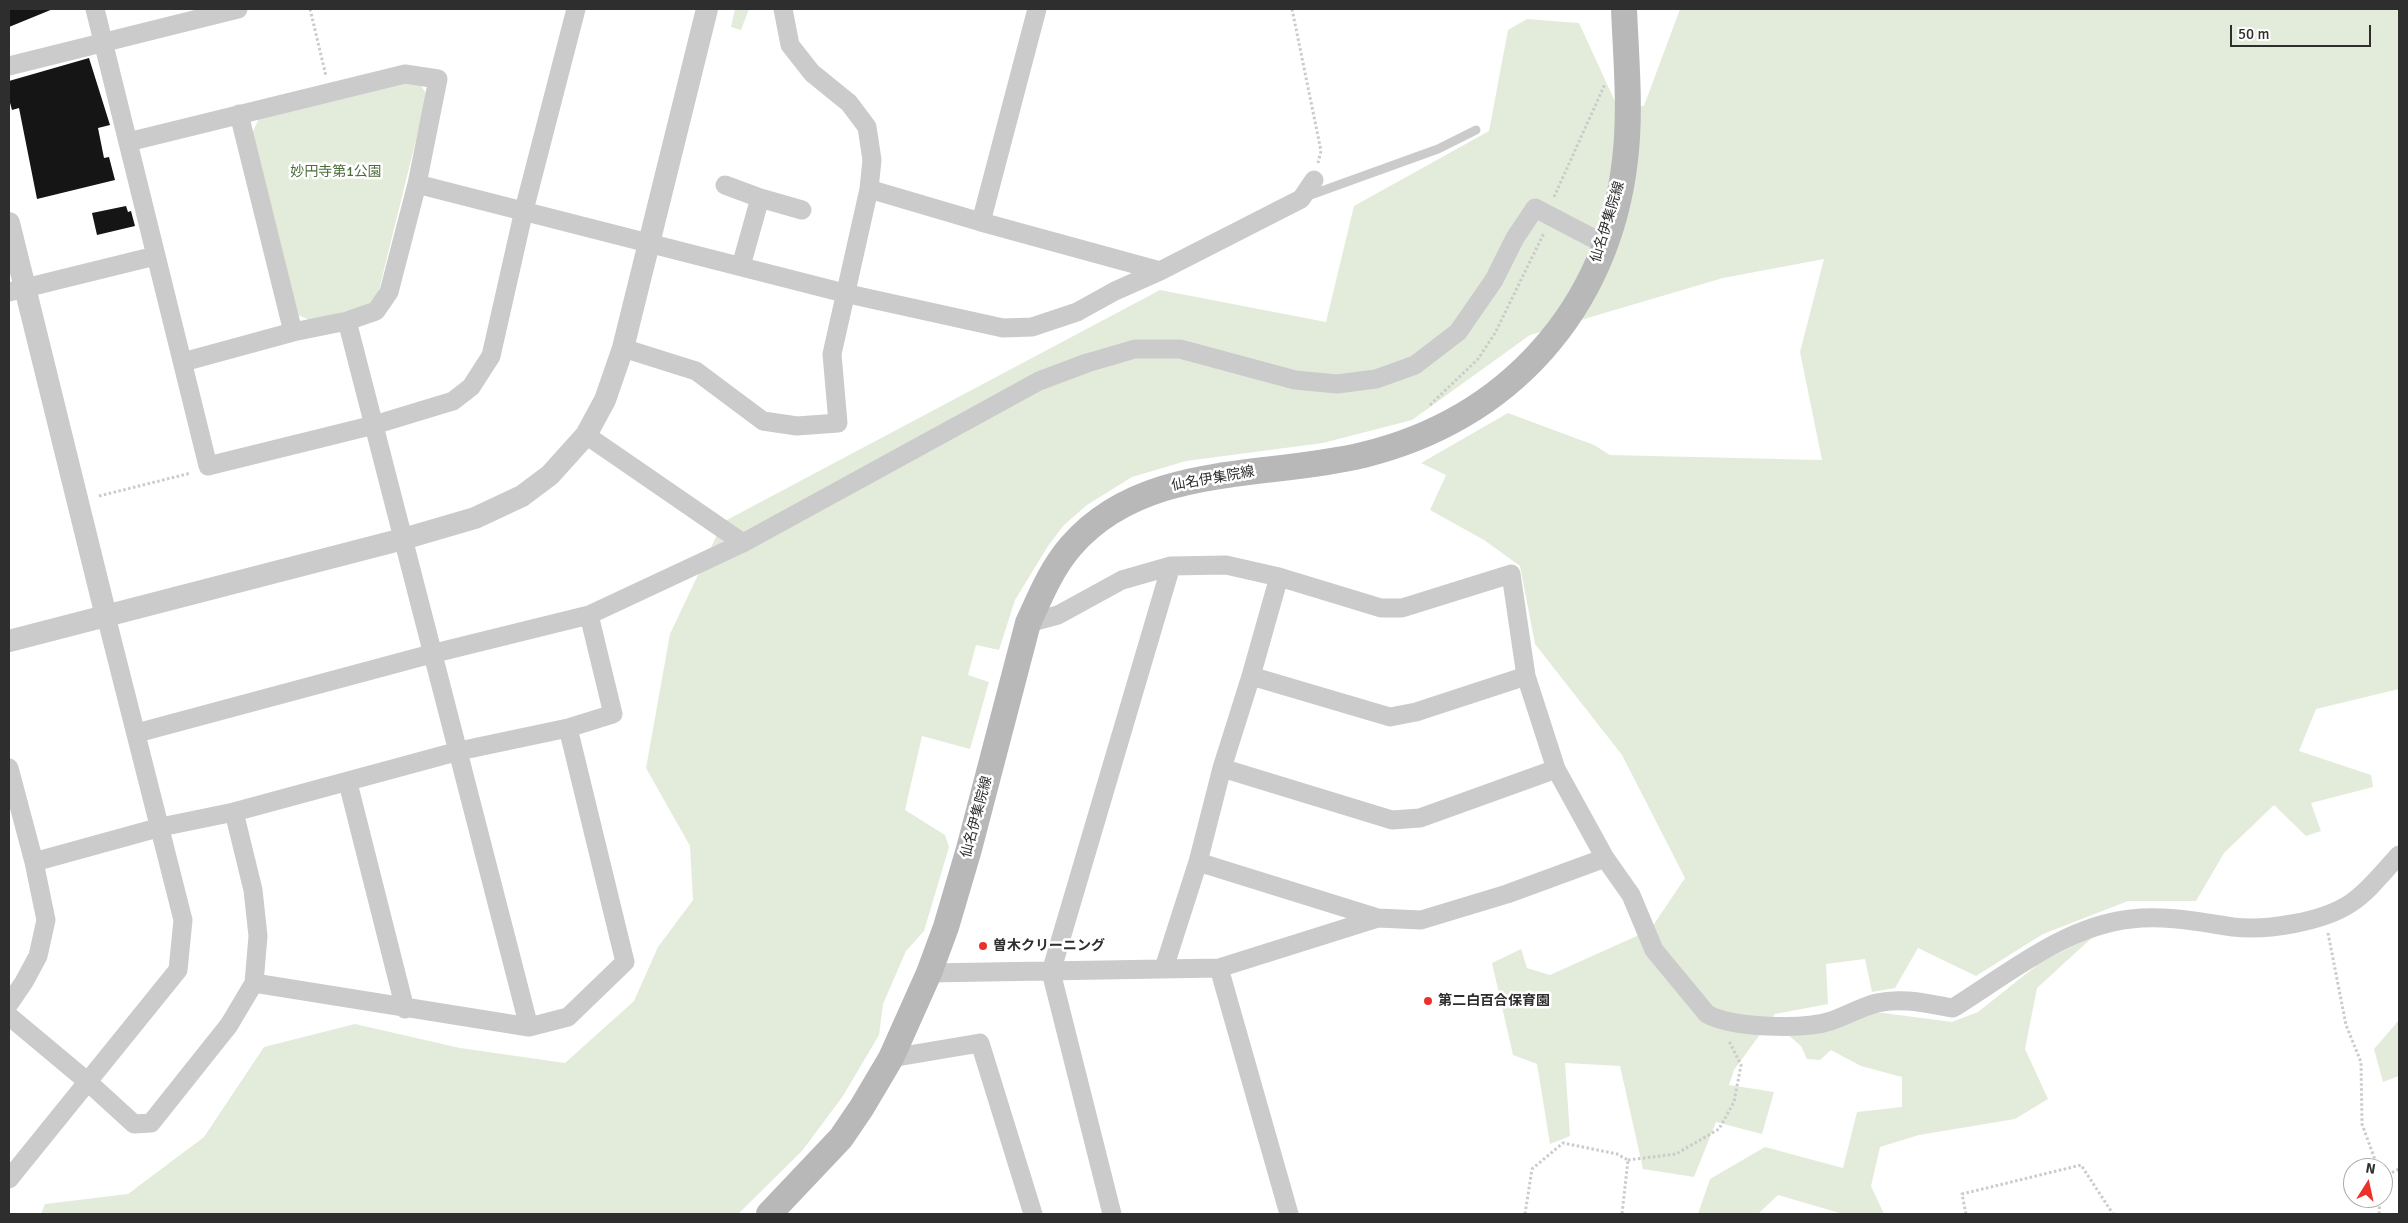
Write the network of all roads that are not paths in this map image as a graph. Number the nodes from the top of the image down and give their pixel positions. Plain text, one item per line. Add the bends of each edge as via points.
1 (95, 9) edge
2 (238, 9) edge
3 (576, 9) edge
4 (707, 9) edge
5 (783, 9) edge
6 (1037, 9) edge
7 (1624, 9) edge
8 (102, 44) junction
9 (9, 66) edge
10 (239, 114) junction
11 (1476, 130) dead end
12 (128, 142) junction
13 (1314, 180) road end
14 (417, 184) junction
15 (725, 185) dead end
16 (869, 189) junction
17 (760, 198) junction
18 (1300, 199) junction
19 (524, 210) junction
20 (802, 210) dead end
21 (981, 222) junction
22 (9, 223) edge
23 (648, 242) junction
24 (1604, 244) junction
25 (155, 256) junction
26 (741, 266) junction
27 (1160, 271) junction
28 (17, 290) edge
29 (844, 293) junction
30 (347, 321) junction
31 (293, 332) junction
32 (623, 348) junction
33 (183, 362) junction
34 (374, 425) junction
35 (586, 435) junction
36 (404, 539) junction
37 (743, 543) junction
38 (1171, 566) junction
39 (1278, 577) junction
40 (589, 615) junction
41 (106, 616) junction
42 (1028, 624) junction
43 (9, 641) edge
44 (431, 654) junction
45 (1251, 676) junction
46 (1526, 676) junction
47 (568, 728) junction
48 (137, 733) junction
49 (459, 751) junction
50 (9, 768) edge
51 (1222, 768) junction
52 (1556, 769) junction
53 (348, 783) junction
54 (234, 812) junction
55 (161, 827) junction
56 (2399, 855) edge
57 (1605, 858) junction
58 (34, 862) junction
59 (1198, 862) junction
60 (1378, 918) junction
61 (1164, 968) junction
62 (1219, 968) junction
63 (1051, 972) junction
64 (930, 974) junction
65 (254, 983) junction
66 (9, 1004) edge
67 (405, 1009) junction
68 (9, 1016) edge
69 (529, 1027) junction
70 (892, 1058) junction
71 (88, 1082) junction
72 (9, 1179) edge
73 (768, 1214) edge
74 (1033, 1214) edge
75 (1112, 1214) edge
76 (1289, 1214) edge

1 - 8 street
2 - 8 street
3 - 19 street
4 - 23 street
5 - 16 street via 790,45 812,73 849,103 867,127 872,160
6 - 21 street
7 - 24 main road, 仙名伊集院線 via 1628,125 1623,172
8 - 9 street
8 - 12 street
10 - 12 street
10 - 14 street via 405,74 438,79
10 - 31 street
11 - 18 lane via 1438,149
12 - 25 street
13 - 18 street
14 - 19 street
14 - 30 street via 389,292 376,311
15 - 17 street
16 - 21 street
16 - 29 street
17 - 20 street
17 - 26 street
18 - 27 street
19 - 23 street
19 - 34 street via 491,356 472,387 454,401
21 - 27 street
22 - 28 street
23 - 26 street
23 - 32 street
24 - 37 street via 1535,208 1515,238 1494,280 1458,332 1415,365 1376,379 1337,384 1295,380 1180,349 1135,349 1087,363 1039,381
24 - 42 main road, 仙名伊集院線 via 1570,313 1540,355 1510,384 1471,412 1397,446 1363,455 1202,478 1140,497 1091,527 1070,547 1042,592
25 - 28 street
25 - 33 street
26 - 29 street
27 - 29 street via 1076,312 1032,327 1003,328
28 - 41 street
29 - 32 street via 832,354 838,423 797,426 763,421 696,371
30 - 31 street
30 - 34 street
31 - 33 street
32 - 35 street via 605,400
33 - 34 street via 208,466
34 - 36 street
35 - 36 street via 550,475 522,496 475,518
35 - 37 street
36 - 41 street
36 - 44 street
37 - 40 street
38 - 39 street via 1226,565
38 - 42 street via 1122,580 1058,615
38 - 63 street
39 - 45 street
39 - 46 street via 1381,608 1402,608 1511,574
40 - 44 street
40 - 47 street via 613,714
41 - 43 street
41 - 48 street
42 - 64 main road, 仙名伊集院線 via 969,849
44 - 48 street
44 - 49 street
45 - 46 street via 1390,717 1416,712
45 - 51 street
46 - 52 street
47 - 49 street
47 - 69 street via 625,962 568,1018
48 - 55 street
49 - 53 street
49 - 69 street
50 - 58 street
51 - 52 street via 1392,820 1420,818
51 - 59 street
52 - 57 street
53 - 54 street
53 - 67 street
54 - 55 street
54 - 65 street via 254,890 258,936
55 - 58 street
55 - 71 street via 183,920 178,970
56 - 57 street via 2350,903 2324,916 2268,928 2235,927 2177,918 2131,919 2080,930 1953,1008 1907,1000 1877,1003 1829,1022 1782,1027 1718,1020 1707,1014 1654,950 1631,895
57 - 60 street via 1507,894 1421,920
58 - 66 street via 46,920 38,956
59 - 60 street
59 - 61 street
60 - 62 street
61 - 62 street
61 - 63 street
62 - 76 street
63 - 64 street
63 - 75 street
64 - 70 main road, 仙名伊集院線
65 - 67 street
65 - 71 street via 229,1025 151,1123 134,1124
67 - 69 street
68 - 71 street
70 - 73 main road, 仙名伊集院線 via 841,1138
70 - 74 street via 980,1043
71 - 72 street

